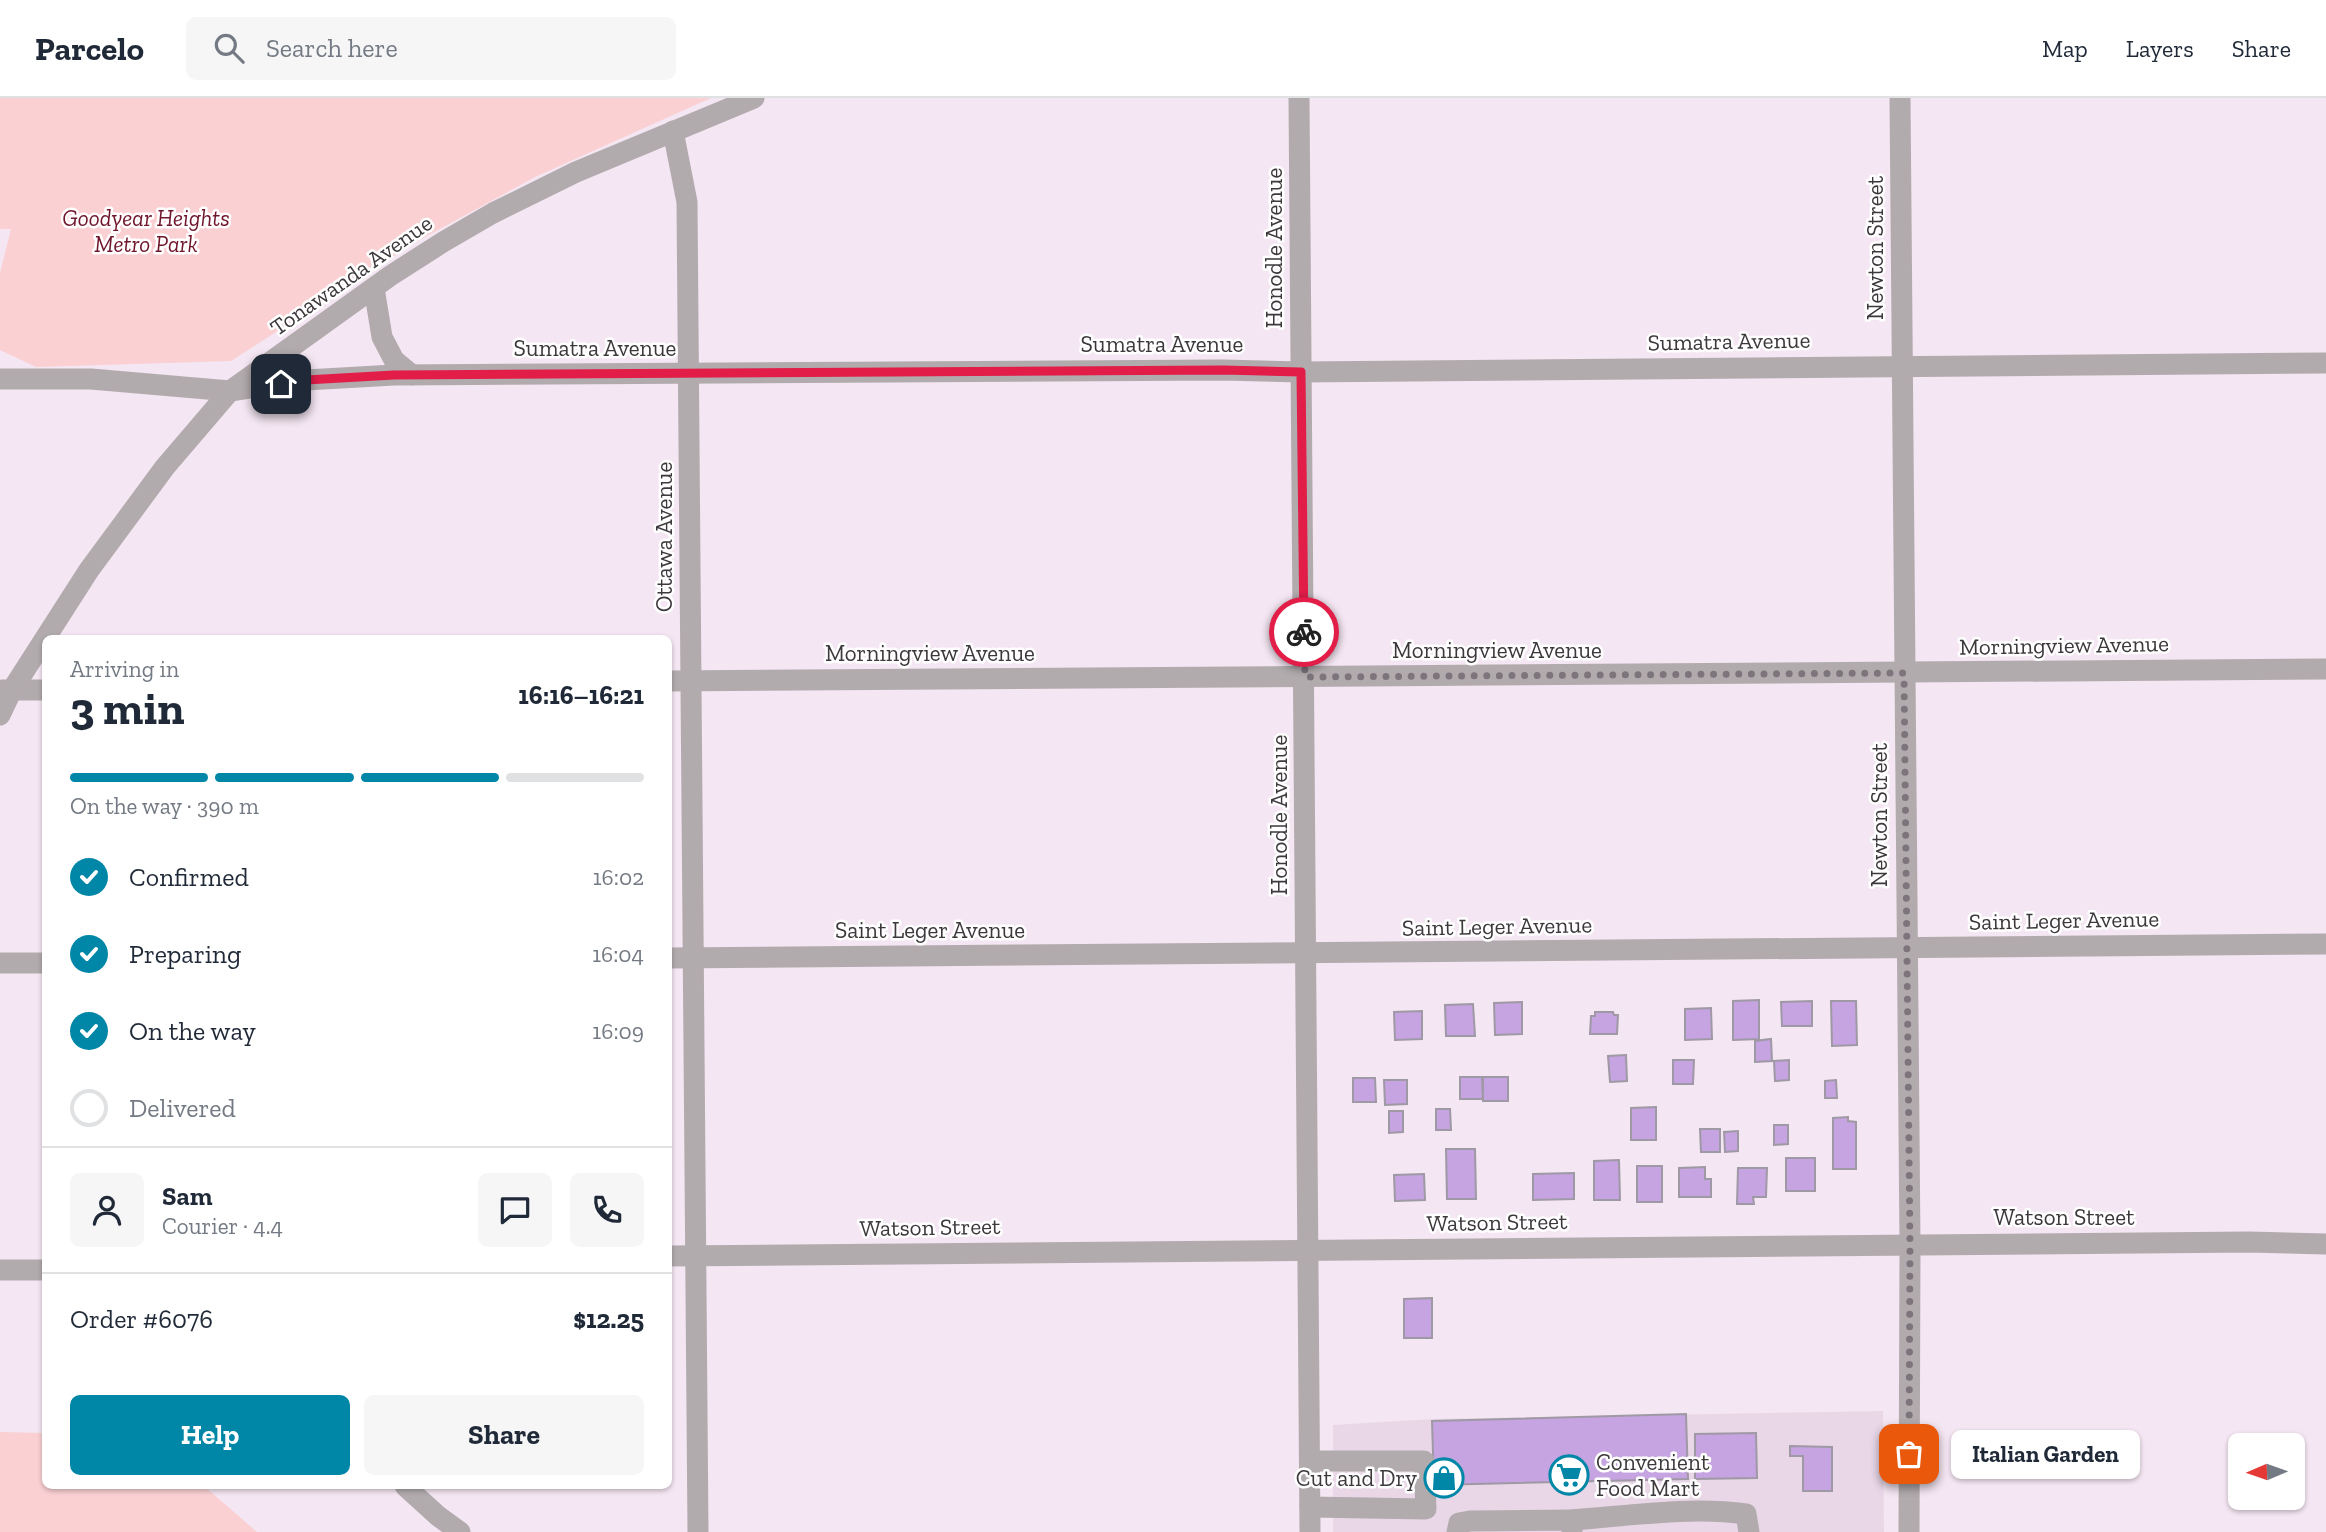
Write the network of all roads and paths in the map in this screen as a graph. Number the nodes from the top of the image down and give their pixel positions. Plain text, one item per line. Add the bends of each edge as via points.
1 (754, 98) edge
2 (1299, 98) edge
3 (1900, 98) edge
4 (673, 131) junction
5 (374, 288) junction
6 (2326, 363) edge
7 (1902, 365) junction
8 (1301, 372) junction
9 (688, 374) junction
10 (412, 375) junction
11 (0, 379) edge
12 (230, 391) junction
13 (44, 635) edge
14 (42, 638) edge
15 (2326, 669) edge
16 (1904, 673) junction
17 (1305, 677) junction
18 (672, 681) edge
19 (691, 681) junction
20 (6, 690) edge
21 (42, 690) edge
22 (0, 715) edge
23 (2326, 944) edge
24 (1906, 948) junction
25 (1307, 954) junction
26 (672, 958) edge
27 (693, 958) junction
28 (0, 963) edge
29 (42, 963) edge
30 (2326, 1244) edge
31 (1910, 1245) junction
32 (1309, 1250) junction
33 (672, 1256) edge
34 (697, 1256) junction
35 (0, 1270) edge
36 (42, 1270) edge
37 (1310, 1461) junction
38 (408, 1489) edge
39 (1310, 1507) junction
40 (1616, 1524) edge
41 (1572, 1526) edge
42 (460, 1532) edge
43 (698, 1532) edge
44 (1310, 1532) edge
45 (1457, 1532) edge
46 (1749, 1532) edge
47 (1909, 1532) edge

1 - 4 street, Tonawanda Avenue
2 - 8 street, Honodle Avenue
3 - 7 street, Newton Street
4 - 5 street, Tonawanda Avenue via 493,213
4 - 9 street, Ottawa Avenue via 687,202
5 - 10 street via 382,337 394,360
5 - 12 street, Tonawanda Avenue
6 - 7 street, Sumatra Avenue
7 - 8 street, Sumatra Avenue
7 - 16 street, Newton Street
8 - 9 street, Sumatra Avenue
8 - 17 street, Honodle Avenue
9 - 10 street, Sumatra Avenue
9 - 19 street, Ottawa Avenue
10 - 12 street, Sumatra Avenue via 306,380
11 - 12 street, Sumatra Avenue via 91,379
12 - 13 street, Tonawanda Avenue via 165,467
14 - 20 street, Tonawanda Avenue
15 - 16 street, Morningview Avenue
16 - 17 street, Morningview Avenue
16 - 24 street, Newton Street
17 - 19 street, Morningview Avenue
17 - 25 street, Honodle Avenue
18 - 19 street, Morningview Avenue
19 - 27 street, Ottawa Avenue
20 - 21 street
20 - 22 street, Tonawanda Avenue
23 - 24 street, Saint Leger Avenue
24 - 25 street, Saint Leger Avenue
24 - 31 street, Newton Street
25 - 27 street, Saint Leger Avenue
25 - 32 street, Honodle Avenue
26 - 27 street, Saint Leger Avenue
27 - 34 street, Ottawa Avenue
28 - 29 street
30 - 31 street, Watson Street
31 - 32 street, Watson Street
31 - 47 street, Newton Street
32 - 34 street, Watson Street
32 - 37 street, Honodle Avenue
33 - 34 street, Watson Street
34 - 43 street, Ottawa Avenue
35 - 36 street
37 - 39 street, Honodle Avenue
37 - 39 street via 1424,1461 1426,1509
38 - 42 street
39 - 44 street, Honodle Avenue
40 - 41 street
40 - 46 street via 1733,1512 1746,1514
41 - 45 street via 1470,1521 1459,1523

